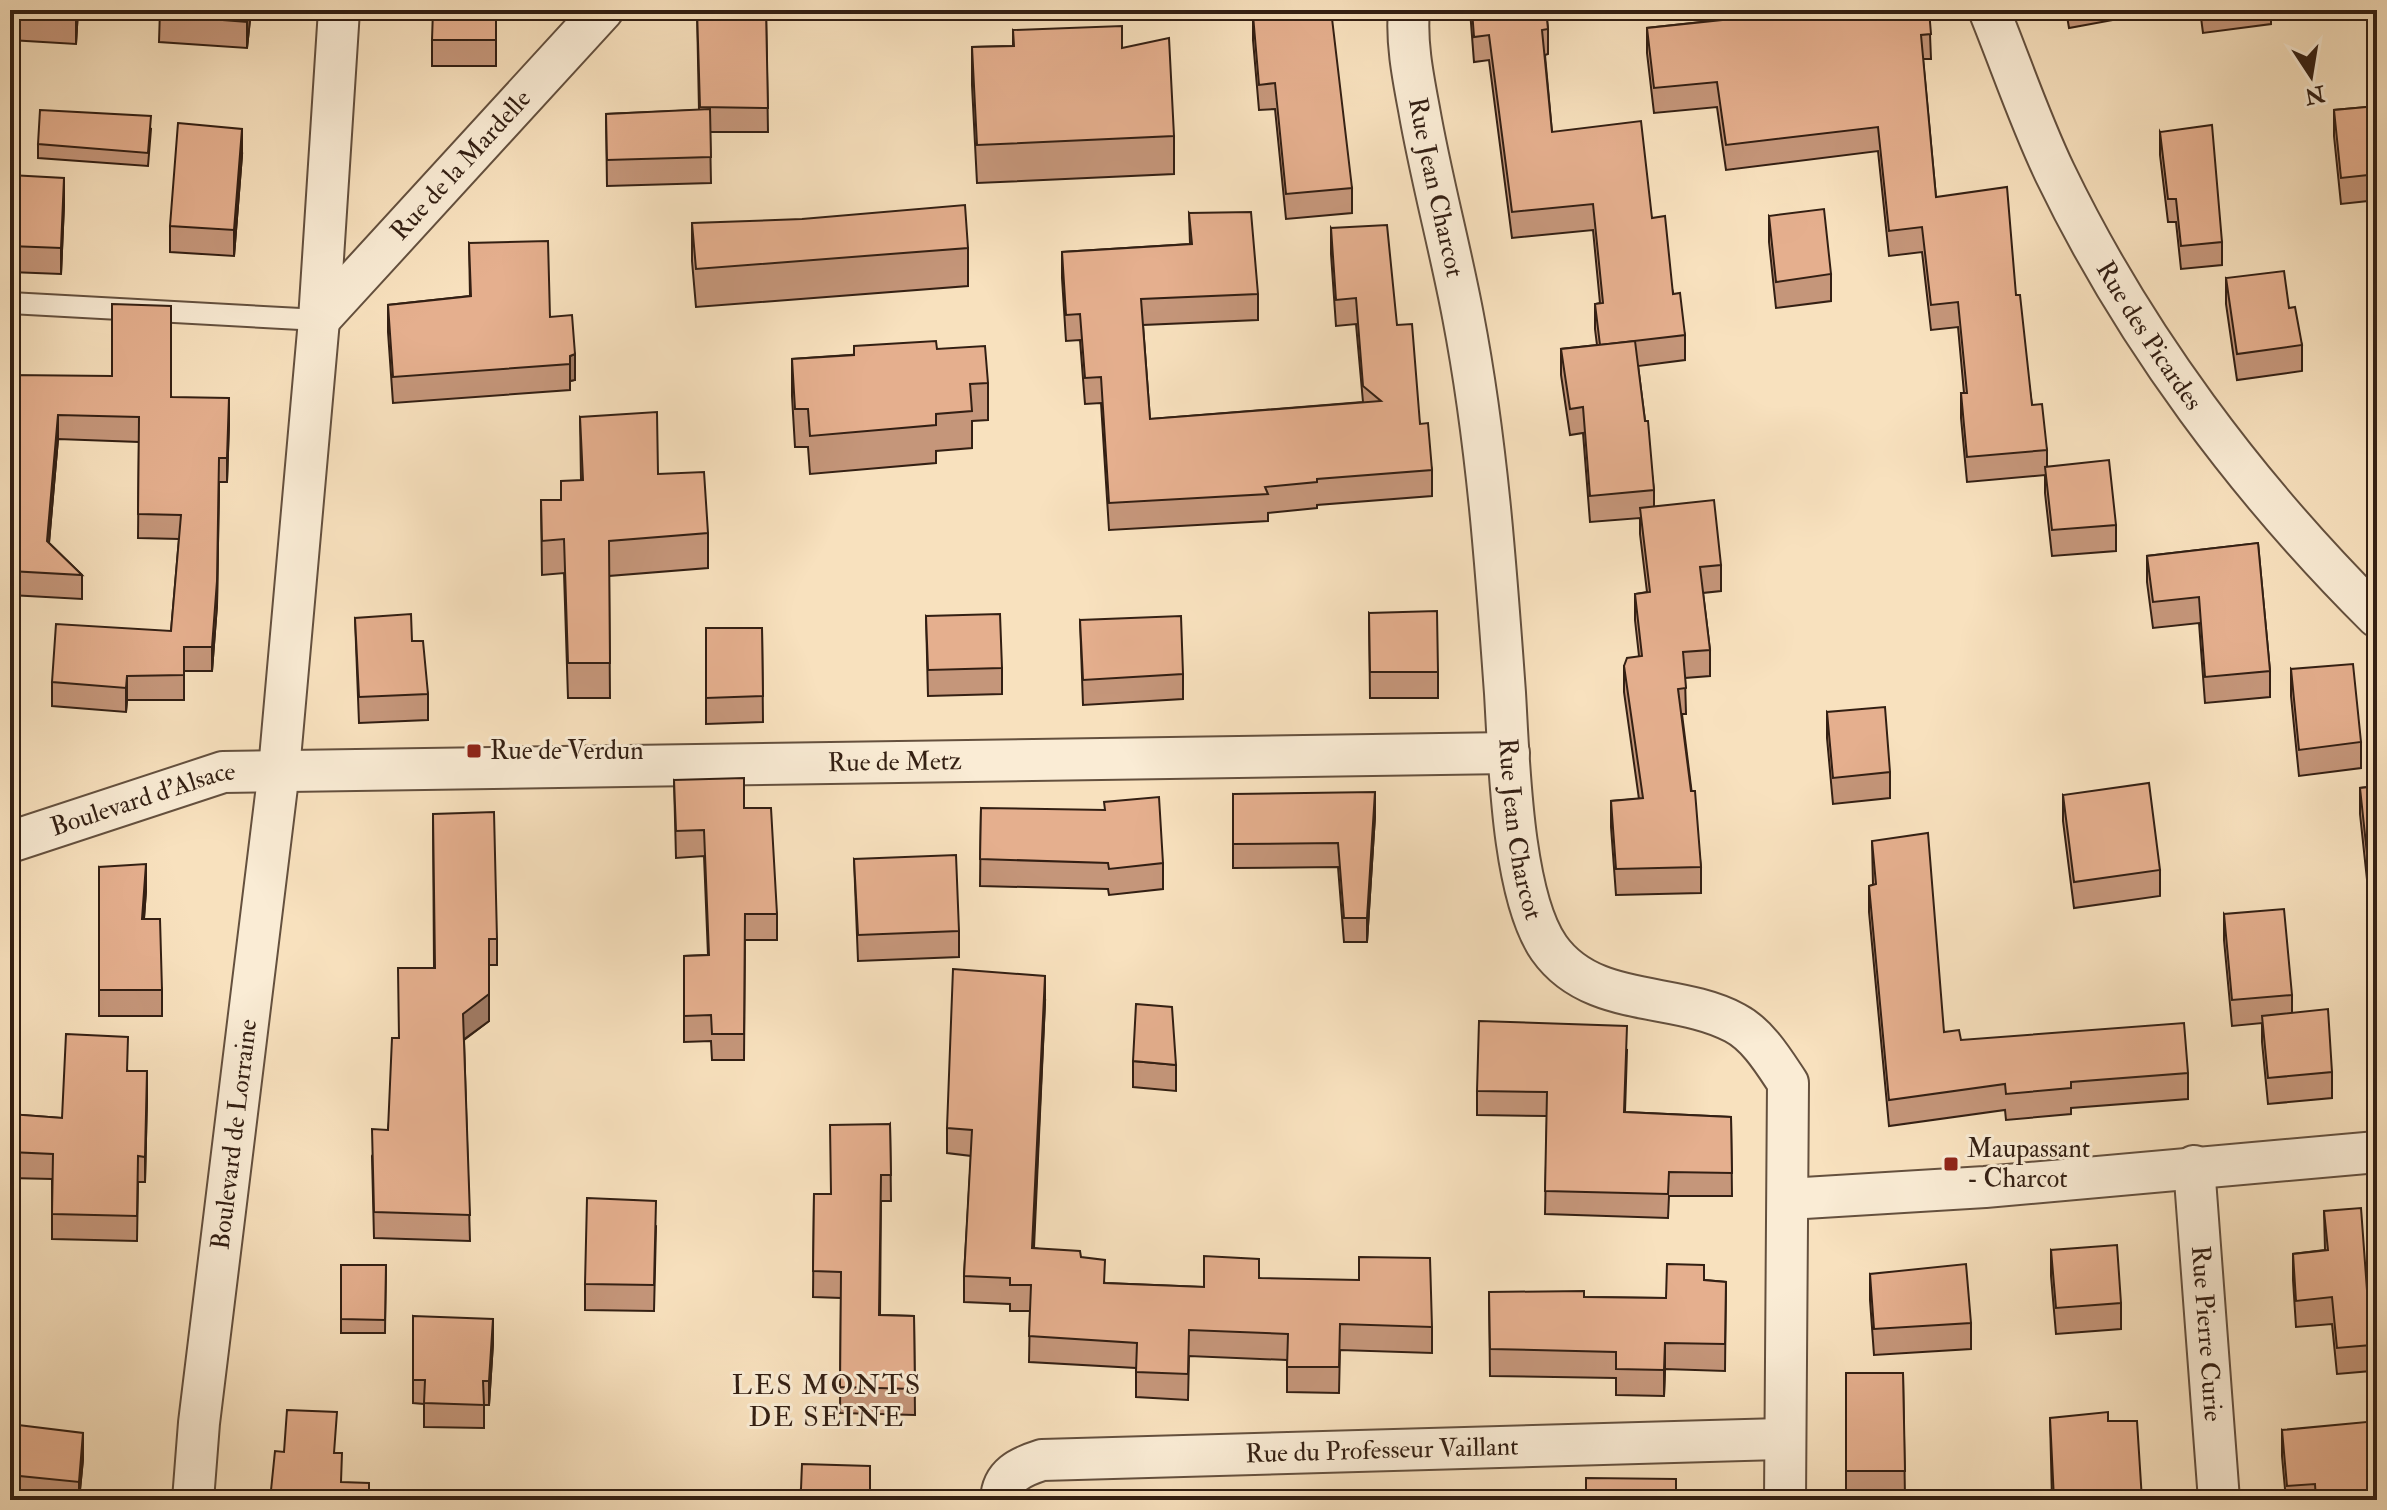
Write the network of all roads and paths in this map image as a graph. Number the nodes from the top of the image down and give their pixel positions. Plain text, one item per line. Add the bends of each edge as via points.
1 (339, 10) edge
2 (603, 10) edge
3 (1409, 10) edge
4 (1989, 10) edge
5 (10, 303) edge
6 (319, 320) junction
7 (2377, 617) edge
8 (1509, 753) junction
9 (279, 770) junction
10 (10, 842) edge
11 (2377, 1152) edge
12 (2194, 1166) junction
13 (1788, 1199) junction
14 (1784, 1439) junction
15 (193, 1500) edge
16 (1001, 1500) edge
17 (1785, 1500) edge
18 (2219, 1500) edge

1 - 6 street
2 - 6 street, Rue de la Mardelle
3 - 8 street, Rue Jean Charcot via 1413,78 1463,317 1492,500
4 - 7 street, Rue des Picardes via 2055,173 2153,350 2251,476
5 - 6 lane
6 - 9 street
8 - 9 street, Rue de Metz via 536,771
8 - 13 street, Rue Jean Charcot via 1523,882 1543,939 1571,972 1599,987 1707,1011 1738,1024 1767,1051 1788,1083
9 - 10 street, Boulevard d'Alsace via 223,772
9 - 15 street, Boulevard de Lorraine
11 - 12 street
12 - 13 street
12 - 18 street, Rue Pierre Curie
13 - 14 street, Rue Jean Charcot
14 - 16 street, Rue du Professeur Vaillant via 1042,1460 1009,1476
14 - 17 street, Rue Jean Charcot

